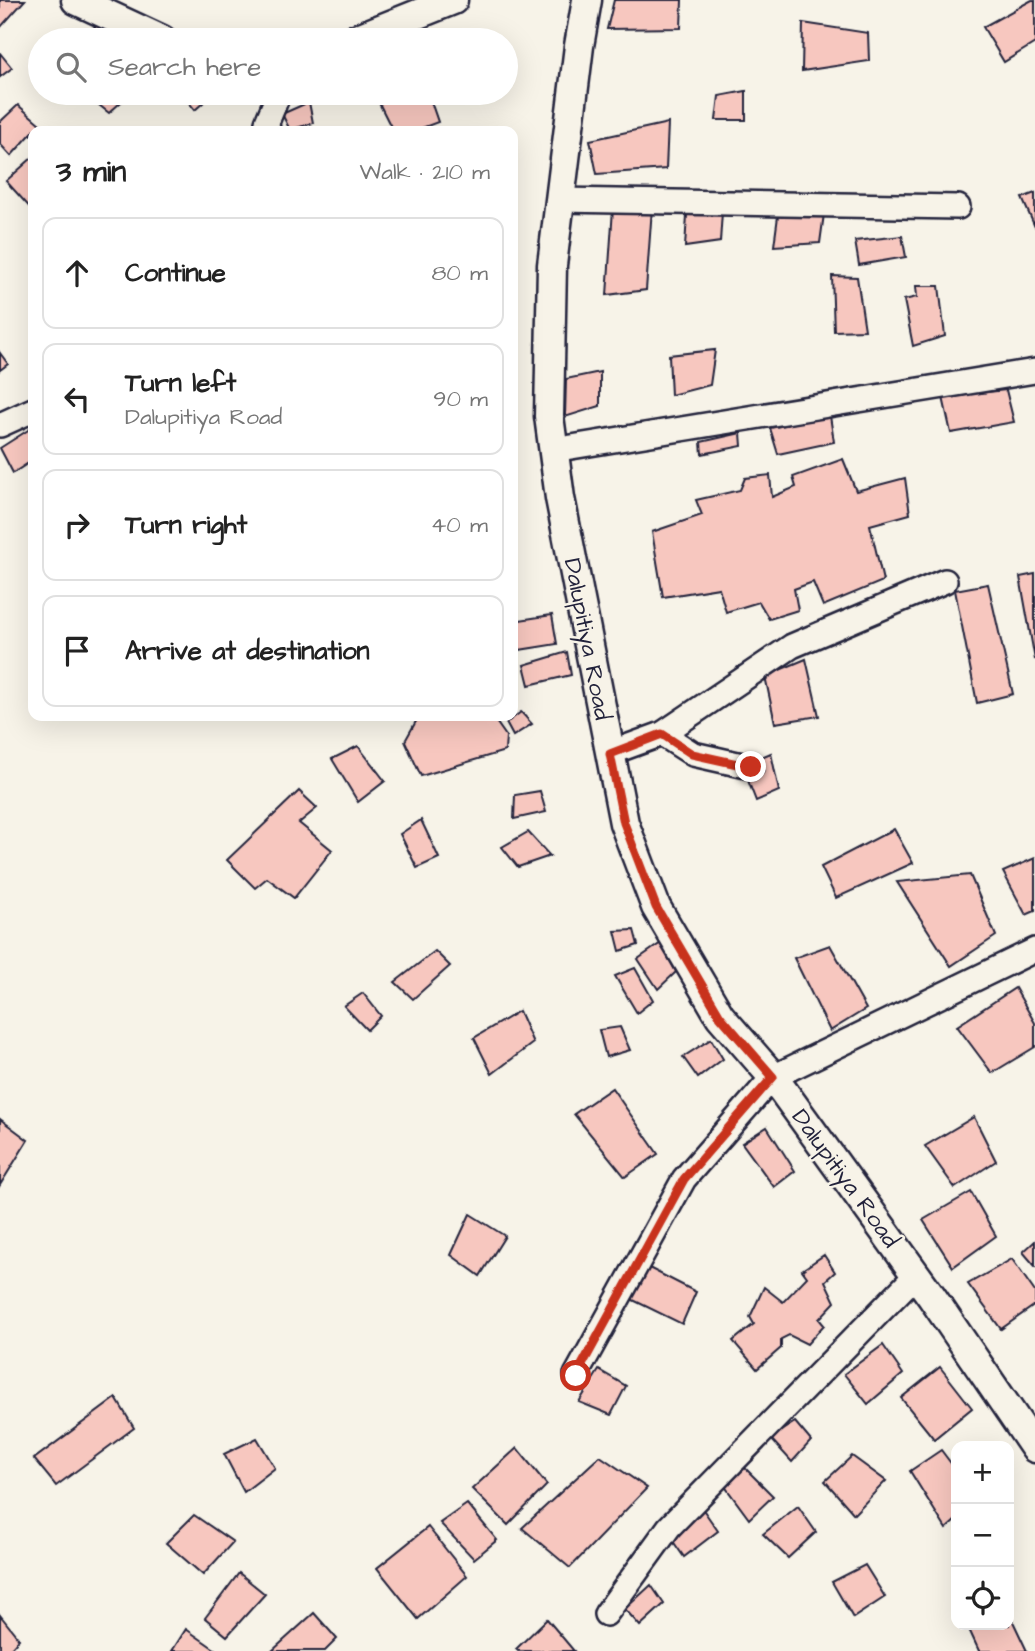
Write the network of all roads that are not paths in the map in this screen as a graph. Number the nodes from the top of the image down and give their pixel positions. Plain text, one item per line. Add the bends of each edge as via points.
1 (76, 0) edge
2 (453, 0) edge
3 (587, 0) edge
4 (136, 28) edge
5 (383, 28) edge
6 (274, 105) edge
7 (267, 126) edge
8 (560, 200) junction
9 (958, 207) dead end
10 (1035, 371) edge
11 (28, 412) edge
12 (0, 425) edge
13 (553, 450) junction
14 (945, 581) dead end
15 (662, 734) junction
16 (610, 754) junction
17 (751, 767) dead end
18 (1035, 950) edge
19 (773, 1077) junction
20 (916, 1275) junction
21 (576, 1376) dead end
22 (1035, 1448) edge
23 (606, 1614) dead end

1 - 4 street
2 - 5 street
3 - 8 street, Dalupitiya Road
6 - 7 street
8 - 9 street
8 - 13 street, Dalupitiya Road via 552,265 549,416
10 - 13 street
11 - 12 street
13 - 16 street, Dalupitiya Road
14 - 15 street via 792,646
15 - 16 street
15 - 17 street via 692,754
16 - 19 street, Dalupitiya Road via 624,823 656,907 720,1016
18 - 19 street
19 - 20 street, Dalupitiya Road
19 - 21 street via 684,1179
20 - 22 street, Dalupitiya Road
20 - 23 street via 669,1527

